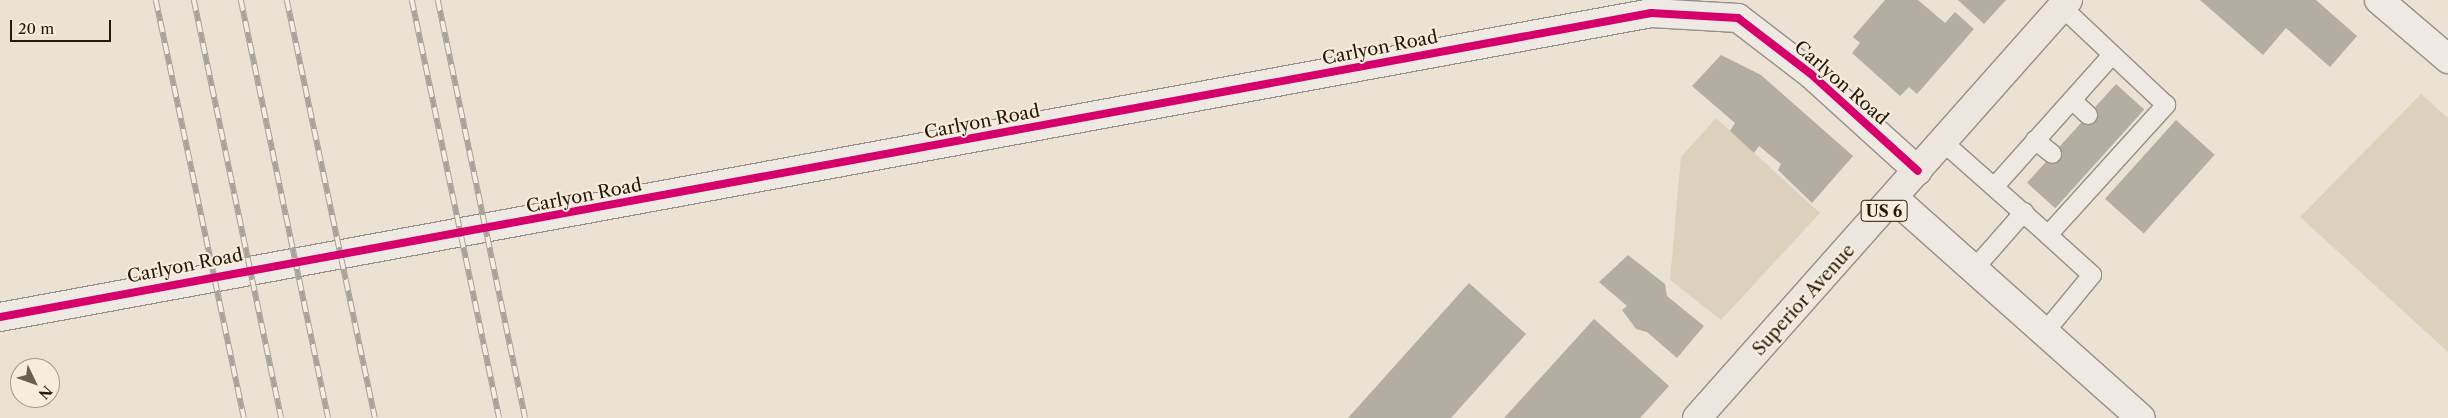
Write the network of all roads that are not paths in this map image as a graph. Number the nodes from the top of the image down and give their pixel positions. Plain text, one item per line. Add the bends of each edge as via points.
1 (2380, 0) edge
2 (2065, 3) edge
3 (2112, 55) junction
4 (2448, 59) edge
5 (2072, 100) junction
6 (2088, 115) dead end
7 (2036, 140) junction
8 (1943, 142) junction
9 (2052, 154) dead end
10 (1918, 170) junction
11 (1994, 186) junction
12 (1895, 199) junction
13 (2024, 212) junction
14 (2048, 235) junction
15 (1974, 269) junction
16 (0, 317) edge
17 (2045, 332) junction
18 (1697, 418) edge
19 (2141, 418) edge

1 - 4 street
2 - 3 lane
2 - 8 main road, Superior Avenue / US 6
3 - 5 lane
3 - 14 lane via 2166,105 2121,145 2085,184
5 - 6 lane
5 - 7 lane
7 - 9 lane
7 - 11 lane
8 - 10 main road, Superior Avenue / US 6
8 - 11 lane
10 - 12 main road, Superior Avenue / US 6
10 - 16 street, Carlyon Road via 1811,74 1738,18 1651,13
11 - 13 lane
12 - 15 street
12 - 18 main road, Superior Avenue / US 6
13 - 14 lane
13 - 15 lane
14 - 17 lane via 2092,275
15 - 17 street
17 - 19 street

